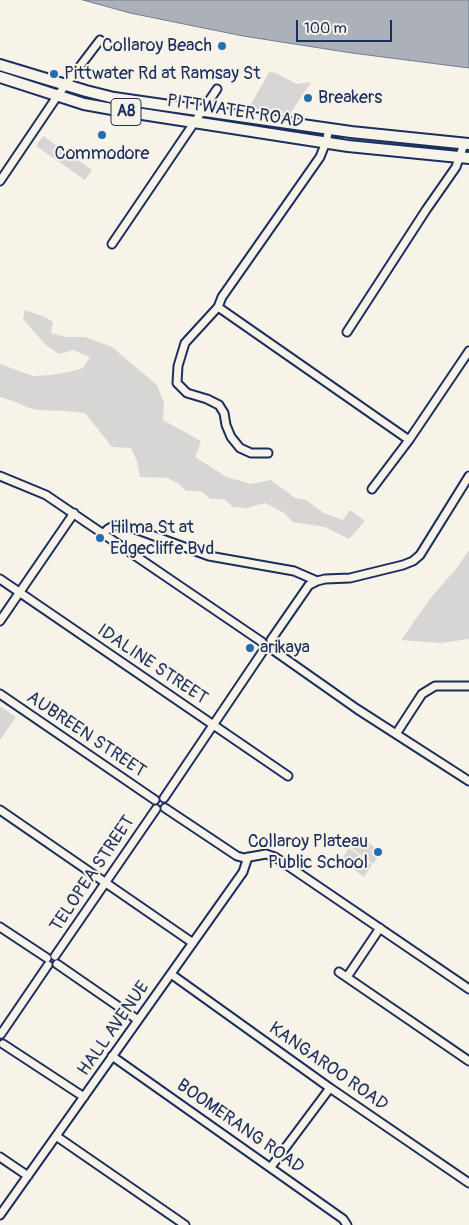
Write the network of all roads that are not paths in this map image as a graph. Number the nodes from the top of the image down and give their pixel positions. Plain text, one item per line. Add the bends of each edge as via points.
1 (100, 40) dead end
2 (0, 64) edge
3 (0, 77) edge
4 (65, 85) junction
5 (217, 88) dead end
6 (58, 95) junction
7 (202, 111) junction
8 (195, 122) junction
9 (329, 130) junction
10 (326, 142) junction
11 (466, 144) edge
12 (464, 157) edge
13 (0, 181) edge
14 (112, 244) dead end
15 (218, 308) junction
16 (347, 332) dead end
17 (469, 351) edge
18 (409, 440) junction
19 (268, 453) dead end
20 (0, 476) edge
21 (469, 476) edge
22 (372, 489) dead end
23 (74, 513) junction
24 (104, 534) junction
25 (0, 579) edge
26 (317, 581) junction
27 (20, 592) junction
28 (0, 621) edge
29 (271, 640) junction
30 (262, 642) junction
31 (273, 650) junction
32 (263, 651) junction
33 (469, 686) edge
34 (0, 694) edge
35 (214, 725) junction
36 (396, 734) junction
37 (288, 776) dead end
38 (469, 781) edge
39 (164, 798) junction
40 (154, 800) junction
41 (165, 808) junction
42 (156, 809) junction
43 (0, 810) edge
44 (248, 857) junction
45 (106, 882) junction
46 (0, 926) edge
47 (380, 928) junction
48 (193, 942) junction
49 (55, 956) junction
50 (47, 962) junction
51 (56, 964) junction
52 (339, 972) dead end
53 (171, 974) junction
54 (347, 977) junction
55 (469, 989) edge
56 (138, 1020) junction
57 (1, 1034) edge
58 (2, 1045) edge
59 (112, 1056) junction
60 (469, 1061) edge
61 (330, 1088) junction
62 (84, 1097) junction
63 (56, 1136) junction
64 (0, 1157) edge
65 (271, 1167) junction
66 (28, 1176) junction
67 (469, 1183) edge
68 (0, 1215) edge
69 (186, 1225) edge
70 (347, 1225) edge

1 - 4 street
2 - 4 highway, PITTWATER ROAD / A8
3 - 6 highway, PITTWATER ROAD / A8
4 - 6 street
4 - 7 highway, PITTWATER ROAD / A8 via 114,98
5 - 7 street
6 - 8 highway, PITTWATER ROAD / A8 via 84,104
6 - 13 street
7 - 8 street
7 - 9 highway, PITTWATER ROAD / A8
8 - 10 highway, PITTWATER ROAD / A8
8 - 14 street
9 - 10 street
9 - 11 highway, PITTWATER ROAD / A8
10 - 12 highway, PITTWATER ROAD / A8
10 - 15 street via 320,158 222,297
11 - 12 street
12 - 16 street
15 - 18 street
15 - 19 street via 185,343 177,383 187,392 219,405 231,437 240,448 251,453
17 - 18 street
18 - 22 street
20 - 23 street via 41,492
21 - 26 street via 420,555 413,561 350,578
23 - 24 street
23 - 27 street
24 - 26 street via 113,526 124,525 209,556 294,571
24 - 30 street
25 - 27 street, IDALINE STREET
26 - 29 street via 309,585
27 - 28 street
27 - 35 street, IDALINE STREET
29 - 30 street
29 - 31 street
30 - 32 street
31 - 32 street
31 - 36 street
32 - 35 street
33 - 36 street via 435,686 422,694
34 - 40 street, AUBREEN STREET
35 - 37 street, IDALINE STREET
35 - 39 street
36 - 38 street
39 - 40 street
39 - 41 street
40 - 42 street
41 - 42 street
41 - 44 street via 237,856
42 - 45 street, TELOPEA STREET
43 - 45 street
44 - 47 street via 266,854 275,857
44 - 48 street, HALL AVENUE via 243,872
45 - 48 street
45 - 49 street, TELOPEA STREET
46 - 50 street
47 - 54 street
47 - 55 street
48 - 53 street, HALL AVENUE
49 - 50 street via 49,956
49 - 51 street
50 - 51 street via 52,967
50 - 57 street
51 - 56 street
52 - 54 street
53 - 56 street, HALL AVENUE
53 - 61 street, KANGAROO ROAD
54 - 60 street
56 - 59 street, HALL AVENUE
57 - 58 street via 4,1037
58 - 62 street
59 - 62 street, HALL AVENUE
59 - 65 street, BOOMERANG ROAD
61 - 65 street
61 - 67 street, KANGAROO ROAD
62 - 63 street, HALL AVENUE
63 - 66 street, HALL AVENUE
63 - 69 street
64 - 66 street
65 - 70 street, BOOMERANG ROAD
66 - 68 street, HALL AVENUE

